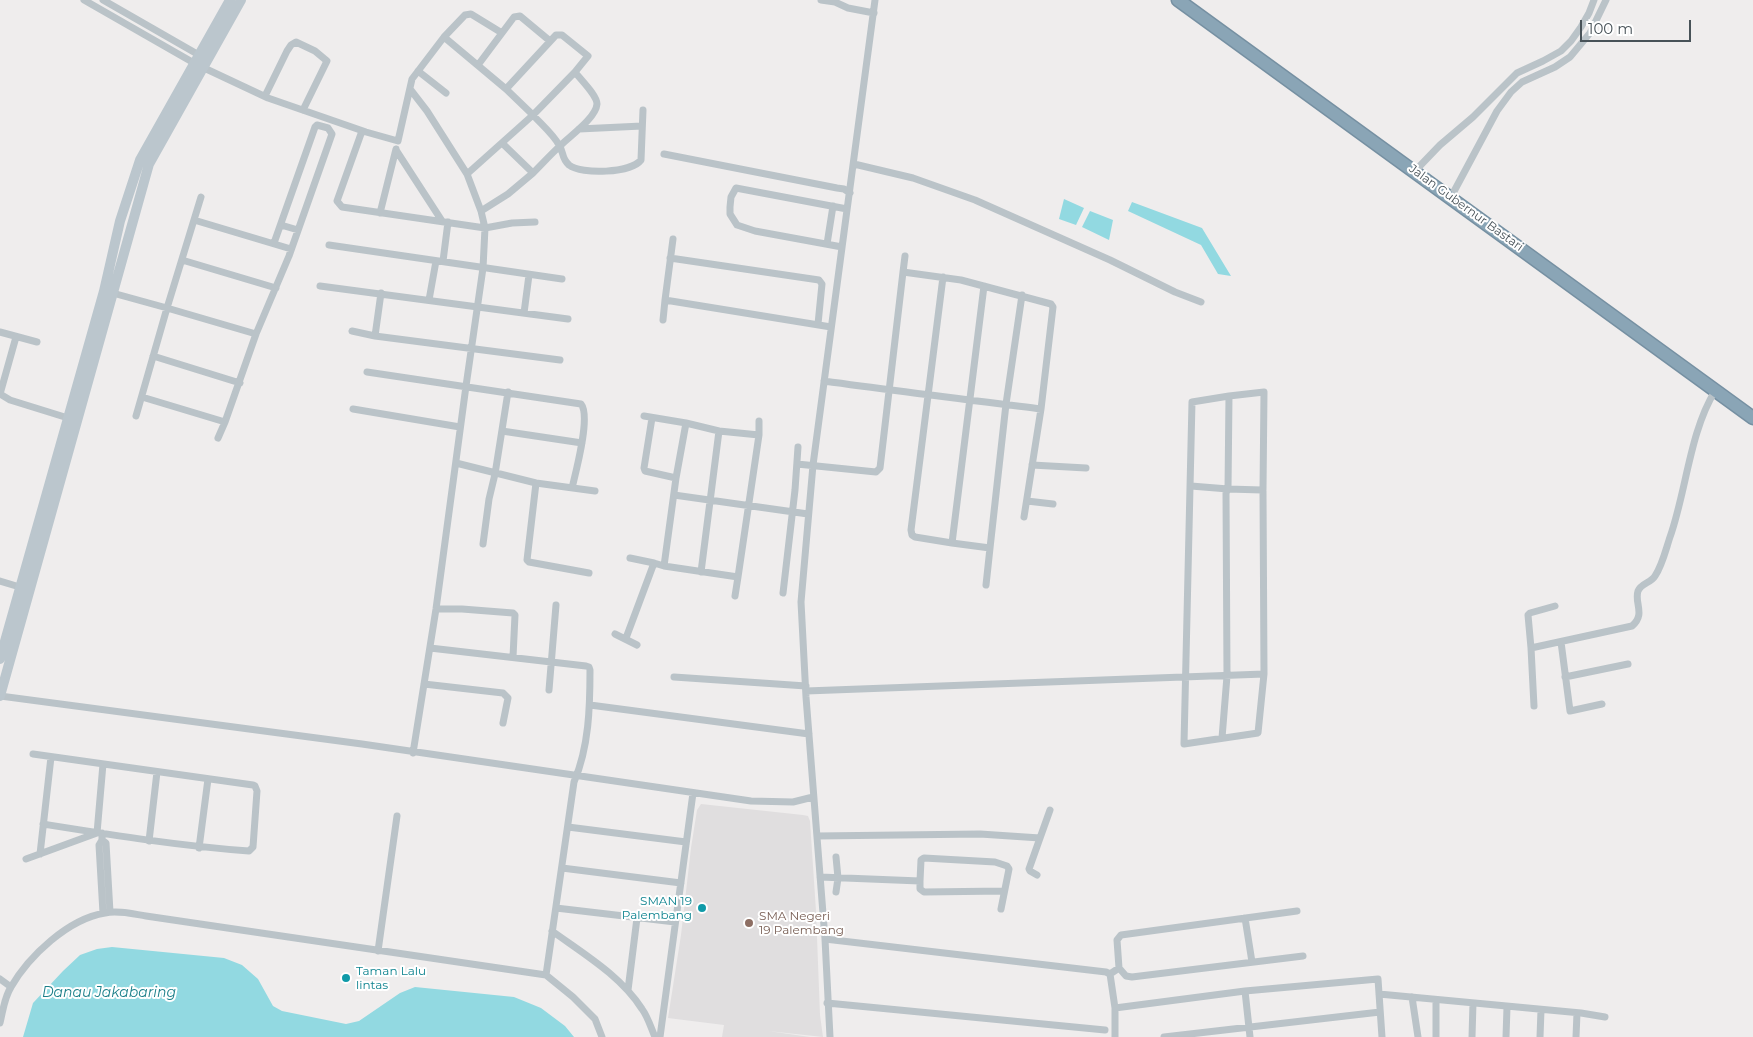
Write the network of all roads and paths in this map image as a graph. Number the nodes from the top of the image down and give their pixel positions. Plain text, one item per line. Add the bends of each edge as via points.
1 (84, 0) edge
2 (103, 0) edge
3 (230, 0) edge
4 (241, 0) edge
5 (821, 0) edge
6 (875, 0) edge
7 (1178, 0) edge
8 (1594, 0) edge
9 (1606, 0) edge
10 (874, 13) junction
11 (502, 33) junction
12 (444, 37) junction
13 (550, 41) junction
14 (201, 61) junction
15 (478, 65) junction
16 (418, 71) junction
17 (575, 72) junction
18 (410, 89) junction
19 (506, 89) junction
20 (446, 93) dead end
21 (265, 96) junction
22 (303, 110) junction
23 (643, 110) dead end
24 (533, 115) junction
25 (642, 126) junction
26 (580, 129) junction
27 (362, 130) junction
28 (398, 141) junction
29 (502, 144) junction
30 (560, 146) junction
31 (396, 150) junction
32 (664, 154) dead end
33 (854, 164) junction
34 (1415, 171) junction
35 (533, 173) junction
36 (467, 174) junction
37 (850, 193) junction
38 (201, 197) dead end
39 (1451, 197) junction
40 (833, 206) junction
41 (847, 209) junction
42 (481, 212) junction
43 (380, 213) junction
44 (194, 220) junction
45 (445, 221) junction
46 (535, 222) dead end
47 (281, 225) junction
48 (485, 228) junction
49 (298, 230) junction
50 (673, 239) dead end
51 (274, 243) junction
52 (827, 244) junction
53 (329, 245) dead end
54 (842, 247) junction
55 (291, 249) junction
56 (905, 256) dead end
57 (670, 258) junction
58 (182, 260) junction
59 (440, 261) junction
60 (484, 268) junction
61 (903, 272) junction
62 (529, 275) junction
63 (943, 277) junction
64 (562, 279) dead end
65 (320, 286) dead end
66 (984, 286) junction
67 (276, 288) junction
68 (108, 292) junction
69 (382, 293) junction
70 (1022, 295) junction
71 (429, 300) junction
72 (665, 300) junction
73 (1201, 302) dead end
74 (478, 307) junction
75 (167, 308) junction
76 (524, 313) junction
77 (568, 320) dead end
78 (663, 320) dead end
79 (818, 324) junction
80 (832, 327) junction
81 (352, 331) dead end
82 (0, 332) edge
83 (256, 334) junction
84 (375, 336) junction
85 (16, 337) junction
86 (37, 342) dead end
87 (471, 348) junction
88 (153, 356) junction
89 (560, 360) dead end
90 (367, 372) dead end
91 (824, 381) junction
92 (240, 383) junction
93 (466, 386) junction
94 (889, 390) junction
95 (1715, 391) junction
96 (508, 392) junction
97 (0, 394) edge
98 (929, 394) junction
99 (1229, 396) junction
100 (142, 397) junction
101 (0, 400) edge
102 (10, 400) junction
103 (970, 400) junction
104 (1006, 404) junction
105 (353, 409) dead end
106 (1041, 409) junction
107 (136, 416) dead end
108 (644, 416) dead end
109 (68, 418) junction
110 (652, 418) junction
111 (1753, 418) edge
112 (759, 421) dead end
113 (225, 422) junction
114 (686, 423) junction
115 (460, 427) junction
116 (502, 431) junction
117 (719, 431) junction
118 (759, 435) junction
119 (218, 438) dead end
120 (582, 443) junction
121 (798, 447) dead end
122 (456, 464) junction
123 (798, 464) junction
124 (813, 465) junction
125 (1032, 465) junction
126 (1086, 468) dead end
127 (495, 474) junction
128 (676, 478) junction
129 (536, 483) junction
130 (1191, 486) junction
131 (572, 488) junction
132 (1228, 489) junction
133 (795, 490) junction
134 (1263, 490) junction
135 (594, 491) dead end
136 (810, 493) junction
137 (674, 495) junction
138 (710, 500) junction
139 (1027, 501) junction
140 (1053, 504) dead end
141 (749, 506) junction
142 (792, 512) junction
143 (808, 514) junction
144 (1024, 517) dead end
145 (952, 543) junction
146 (483, 544) dead end
147 (990, 548) junction
148 (630, 558) dead end
149 (654, 563) junction
150 (664, 566) junction
151 (701, 572) junction
152 (589, 573) dead end
153 (738, 577) junction
154 (0, 581) edge
155 (986, 584) dead end
156 (25, 589) junction
157 (783, 593) dead end
158 (735, 596) dead end
159 (556, 605) dead end
160 (1555, 606) dead end
161 (436, 609) junction
162 (615, 634) dead end
163 (626, 638) junction
164 (1561, 642) junction
165 (637, 645) dead end
166 (430, 648) junction
167 (1532, 648) junction
168 (513, 657) junction
169 (0, 659) edge
170 (550, 662) junction
171 (1628, 664) dead end
172 (1264, 674) junction
173 (1226, 676) junction
174 (674, 677) dead end
175 (1187, 677) junction
176 (1565, 677) junction
177 (424, 684) junction
178 (806, 688) junction
179 (549, 690) dead end
180 (0, 696) edge
181 (1602, 704) dead end
182 (590, 705) junction
183 (1534, 706) dead end
184 (503, 723) dead end
185 (809, 734) junction
186 (1222, 738) junction
187 (413, 753) junction
188 (33, 754) dead end
189 (51, 756) junction
190 (103, 764) junction
191 (157, 772) junction
192 (577, 776) junction
193 (208, 779) junction
194 (693, 793) junction
195 (813, 798) junction
196 (1050, 810) dead end
197 (397, 816) dead end
198 (43, 824) junction
199 (568, 826) junction
200 (100, 835) junction
201 (816, 836) junction
202 (1040, 838) junction
203 (149, 841) junction
204 (686, 842) junction
205 (199, 848) junction
206 (40, 854) junction
207 (836, 857) dead end
208 (26, 859) dead end
209 (562, 868) junction
210 (1037, 874) dead end
211 (820, 877) junction
212 (838, 878) junction
213 (920, 881) junction
214 (680, 883) junction
215 (1004, 891) junction
216 (836, 892) dead end
217 (556, 908) junction
218 (1001, 909) dead end
219 (1297, 911) dead end
220 (107, 912) junction
221 (637, 918) junction
222 (1244, 918) junction
223 (675, 922) junction
224 (552, 931) junction
225 (825, 939) junction
226 (378, 951) junction
227 (1303, 956) dead end
228 (1252, 962) junction
229 (1119, 968) junction
230 (1110, 974) junction
231 (546, 975) junction
232 (0, 979) edge
233 (10, 987) junction
234 (628, 990) junction
235 (1244, 991) junction
236 (1379, 994) junction
237 (1412, 997) junction
238 (1436, 1000) junction
239 (827, 1003) junction
240 (1473, 1003) junction
241 (1507, 1007) junction
242 (1115, 1008) junction
243 (1541, 1010) junction
244 (1380, 1012) junction
245 (1577, 1013) junction
246 (1605, 1017) dead end
247 (0, 1023) edge
248 (1249, 1027) junction
249 (1105, 1030) dead end
250 (658, 1036) edge
251 (602, 1037) edge
252 (830, 1037) edge
253 (1115, 1037) edge
254 (1164, 1037) edge
255 (1250, 1037) edge
256 (1382, 1037) edge
257 (1418, 1037) edge
258 (1436, 1037) edge
259 (1472, 1037) edge
260 (1506, 1037) edge
261 (1540, 1037) edge
262 (1576, 1037) edge

1 - 14 street
2 - 14 street
3 - 14 street
4 - 14 street
5 - 10 street
6 - 10 street
7 - 34 highway, Jalan Gubernur Bastari
8 - 34 street via 1581,28 1561,51 1517,73
9 - 39 street via 1590,33 1570,57 1522,82 1511,92 1497,111
10 - 33 street
11 - 12 street via 468,13
11 - 13 street via 514,17 520,16
11 - 15 street
12 - 15 street
12 - 16 street
13 - 17 street via 556,35 562,35 587,55
13 - 19 street
14 - 21 street
14 - 68 street via 149,164
15 - 19 street
16 - 18 street
16 - 20 street
17 - 24 street
17 - 26 street via 597,104
18 - 28 street
18 - 36 street
19 - 24 street
21 - 22 street
21 - 22 street via 287,50 296,42 327,61
22 - 27 street
23 - 25 street
24 - 29 street
24 - 30 street
25 - 26 street
25 - 30 street via 641,160 636,166 617,170 574,168 567,164
26 - 30 street
27 - 28 street
27 - 43 street via 337,201 342,207
28 - 31 street
29 - 35 street
29 - 36 street
30 - 35 street
31 - 43 street
31 - 45 street
32 - 37 street via 844,189
33 - 37 street
33 - 73 street via 913,178 975,200
34 - 39 highway, Jalan Gubernur Bastari
35 - 42 street
36 - 42 street
37 - 41 street
38 - 44 street
39 - 95 highway, Jalan Gubernur Bastari
40 - 41 street
40 - 52 street
40 - 52 street via 736,188 730,197 730,214 737,225
41 - 54 street
42 - 48 street
43 - 45 street
44 - 51 street
44 - 58 street
45 - 48 street
45 - 59 street
46 - 48 street
47 - 49 street
47 - 49 street via 315,127 328,128 332,134
47 - 51 street
48 - 60 street
49 - 55 street
50 - 57 street
51 - 55 street
52 - 54 street
53 - 59 street
54 - 80 street
55 - 67 street
56 - 61 street
57 - 72 street
57 - 79 street via 819,280 822,284
58 - 67 street
58 - 75 street
59 - 60 street
59 - 71 street
60 - 62 street
60 - 74 street
61 - 63 street
61 - 94 street
62 - 64 street
62 - 76 street
63 - 66 street
63 - 98 street
65 - 69 street
66 - 70 street
66 - 103 street
67 - 83 street
68 - 75 street
68 - 109 street
68 - 156 street
69 - 71 street
69 - 84 street
70 - 104 street
70 - 106 street via 1053,307
71 - 74 street
72 - 78 street
72 - 79 street
74 - 76 street
74 - 87 street
75 - 83 street
75 - 88 street
76 - 77 street
79 - 80 street
80 - 91 street
81 - 84 street
82 - 85 street
83 - 92 street
84 - 87 street
85 - 86 street
85 - 97 street
87 - 89 street
87 - 93 street
88 - 92 street
88 - 100 street
90 - 93 street
91 - 94 street
91 - 124 street
92 - 113 street
93 - 96 street
93 - 115 street
94 - 98 street
94 - 124 street via 876,472
95 - 111 highway, Jalan Gubernur Bastari
95 - 164 street via 1697,435 1671,536 1656,575 1639,588 1640,609 1635,624
96 - 116 street
96 - 120 street via 581,404 585,409
97 - 102 street
98 - 103 street
98 - 145 street via 911,530 915,537
99 - 130 street via 1192,402
99 - 132 street
99 - 134 street via 1264,392
100 - 107 street
100 - 113 street
101 - 102 street
102 - 109 street
103 - 104 street
103 - 145 street
104 - 106 street
104 - 147 street
105 - 115 street
106 - 125 street
108 - 110 street
109 - 156 street
110 - 114 street
110 - 128 street via 645,471
112 - 118 street
113 - 119 street
114 - 117 street
114 - 128 street
115 - 122 street
116 - 120 street
116 - 127 street
117 - 118 street
117 - 138 street
118 - 141 street
120 - 131 street
121 - 123 street
122 - 127 street
122 - 161 street
123 - 124 street
123 - 133 street
124 - 136 street
125 - 126 street
125 - 139 street
127 - 129 street
127 - 146 street
128 - 137 street
129 - 131 street
129 - 152 street via 527,560
130 - 132 street
130 - 175 street
131 - 135 street
132 - 134 street
132 - 173 street
133 - 136 street
133 - 142 street
134 - 172 street
136 - 143 street
137 - 138 street
137 - 150 street
138 - 141 street
138 - 151 street
139 - 140 street
139 - 144 street
141 - 142 street
141 - 153 street
142 - 143 street
142 - 157 street
143 - 178 street via 802,602
145 - 147 street
147 - 155 street
148 - 149 street
149 - 150 street
149 - 163 street
150 - 151 street
151 - 153 street
153 - 158 street
154 - 156 street
156 - 169 street
156 - 180 street
159 - 170 street
160 - 167 street via 1528,615
161 - 166 street
161 - 168 street via 513,613
162 - 163 street
163 - 165 street
164 - 167 street
164 - 176 street
166 - 168 street
166 - 177 street
167 - 183 street
168 - 170 street
170 - 179 street
170 - 182 street via 589,667
171 - 176 street
172 - 173 street
172 - 186 street via 1258,733
173 - 175 street
173 - 186 street
174 - 178 street
175 - 178 street
175 - 186 street via 1184,744
176 - 181 street via 1570,712
177 - 184 street via 503,693 508,698
177 - 187 street
178 - 185 street
180 - 187 street
182 - 185 street
182 - 192 street
185 - 195 street
187 - 192 street
188 - 189 street
189 - 190 street
189 - 198 street
190 - 191 street
190 - 200 street
191 - 193 street
191 - 203 street
192 - 194 street
192 - 199 street
193 - 205 street
193 - 205 street via 255,786 253,847 250,851
194 - 195 street via 773,802
194 - 204 street
195 - 201 street
196 - 202 street
197 - 226 street
198 - 200 street
198 - 206 street
199 - 204 street
199 - 209 street
200 - 203 street
200 - 206 street
200 - 220 street
201 - 202 street via 980,834
201 - 211 street
202 - 210 street via 1029,869
203 - 205 street
204 - 214 street
206 - 208 street
207 - 212 street
209 - 214 street
209 - 217 street
211 - 212 street
211 - 225 street
212 - 213 street
212 - 216 street
213 - 215 street via 920,889 924,892
213 - 215 street via 921,860 924,858 995,862 1008,867
214 - 223 street
215 - 218 street
217 - 221 street
217 - 224 street
219 - 222 street
220 - 226 street
220 - 233 street via 89,917 56,935 34,956
221 - 223 street
221 - 234 street
222 - 228 street
222 - 229 street via 1121,935 1117,940
223 - 250 street
224 - 231 street
224 - 234 street
225 - 230 street
225 - 239 street
226 - 231 street
227 - 228 street
228 - 229 street via 1132,977 1126,976
229 - 230 street
230 - 242 street
231 - 251 street via 595,1019
232 - 233 street
233 - 247 street
234 - 250 street
235 - 236 street via 1378,979
235 - 242 street
235 - 248 street
236 - 237 street
236 - 244 street
237 - 238 street
237 - 257 street
238 - 240 street
238 - 258 street
239 - 249 street
239 - 252 street
240 - 241 street
240 - 259 street
241 - 243 street
241 - 260 street
242 - 253 street
243 - 245 street
243 - 261 street
244 - 248 street
244 - 256 street
245 - 246 street
245 - 262 street
248 - 254 street
248 - 255 street

